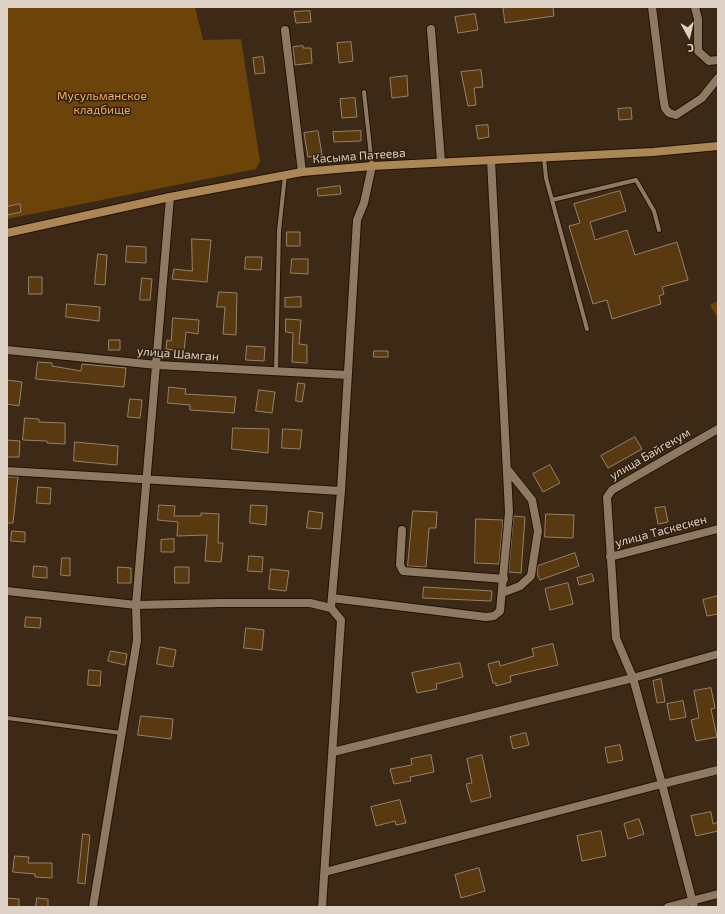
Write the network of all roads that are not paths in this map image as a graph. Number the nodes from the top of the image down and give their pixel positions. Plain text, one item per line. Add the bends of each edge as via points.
1 (652, 7) edge
2 (695, 7) edge
3 (431, 29) dead end
4 (285, 30) dead end
5 (718, 60) edge
6 (718, 78) edge
7 (364, 92) dead end
8 (718, 146) edge
9 (544, 157) junction
10 (491, 160) junction
11 (441, 162) junction
12 (372, 166) junction
13 (302, 172) junction
14 (285, 175) junction
15 (170, 197) junction
16 (552, 200) junction
17 (659, 230) dead end
18 (7, 233) edge
19 (587, 330) dead end
20 (7, 350) edge
21 (157, 365) junction
22 (276, 371) junction
23 (348, 375) junction
24 (718, 429) edge
25 (508, 470) junction
26 (7, 471) edge
27 (147, 480) junction
28 (341, 491) junction
29 (718, 528) edge
30 (402, 530) dead end
31 (610, 557) junction
32 (504, 579) junction
33 (7, 591) edge
34 (502, 593) junction
35 (332, 598) junction
36 (136, 605) junction
37 (331, 608) junction
38 (718, 654) edge
39 (634, 678) junction
40 (7, 718) edge
41 (121, 733) junction
42 (332, 752) junction
43 (718, 770) edge
44 (662, 784) junction
45 (325, 872) junction
46 (718, 894) edge
47 (694, 904) edge
48 (93, 907) edge
49 (322, 907) edge
50 (668, 907) edge

1 - 6 street via 663,96 669,114 676,115 702,98
2 - 5 street via 698,19 698,51 709,61
3 - 11 street
4 - 13 street
7 - 12 lane
8 - 9 main road, Касыма Патеева
9 - 10 main road, Касыма Патеева
9 - 16 lane
10 - 11 main road, Касыма Патеева
10 - 25 street
11 - 12 main road, Касыма Патеева
12 - 13 main road, Касыма Патеева
12 - 23 street via 364,203 357,220
13 - 14 main road, Касыма Патеева
14 - 15 main road, Касыма Патеева
14 - 22 lane via 279,231
15 - 18 main road, Касыма Патеева
15 - 21 street
16 - 17 lane via 636,180 654,211
16 - 19 lane
20 - 21 street, улица Шамган
21 - 22 street, улица Шамган
21 - 27 street
22 - 23 street, улица Шамган
23 - 28 street
24 - 31 street, улица Байгекум via 612,490 607,497
25 - 32 street via 510,512
25 - 34 street via 532,500 538,531 531,576 520,586
26 - 27 street
27 - 28 street
27 - 36 street
28 - 35 street
29 - 31 street, улица Таскескен
30 - 32 street via 400,565 403,571
31 - 39 street, улица Байгекум via 616,638
32 - 34 street
33 - 36 street
34 - 35 street via 500,611 494,616 486,617
35 - 37 street
36 - 37 street via 310,603
36 - 41 street via 137,640
37 - 42 street via 341,620
38 - 39 street
39 - 42 street
39 - 44 street, улица Байгекум
40 - 41 lane
41 - 48 street
42 - 45 street
43 - 44 street
44 - 45 street
44 - 47 street, улица Байгекум
45 - 49 street
46 - 47 street
47 - 50 street

